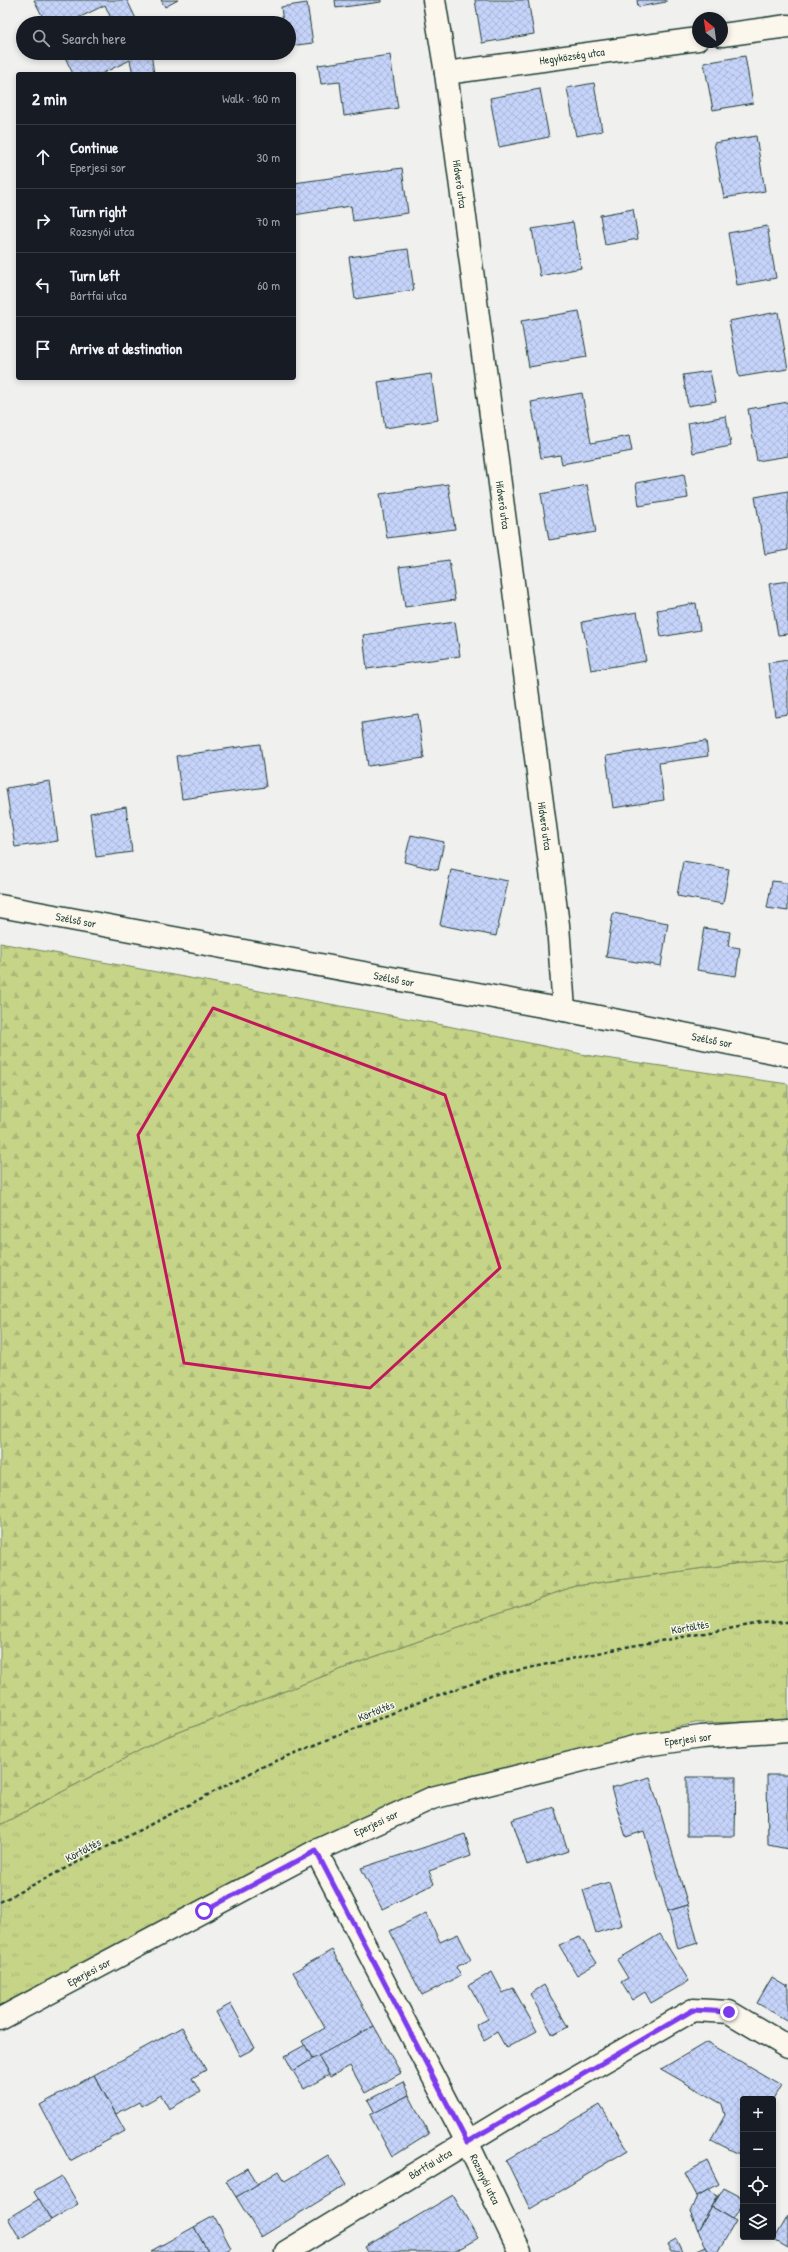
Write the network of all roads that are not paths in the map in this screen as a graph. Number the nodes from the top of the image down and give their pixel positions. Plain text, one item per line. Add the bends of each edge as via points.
1 (434, 0) edge
2 (788, 26) edge
3 (728, 34) edge
4 (692, 40) edge
5 (446, 73) junction
6 (0, 906) edge
7 (564, 1010) junction
8 (788, 1055) edge
9 (788, 1731) edge
10 (316, 1851) junction
11 (0, 2019) edge
12 (788, 2047) edge
13 (467, 2142) junction
14 (286, 2252) edge
15 (520, 2252) edge

1 - 5 street, Hídverő utca
2 - 3 street
4 - 5 street, Hegyközség utca
5 - 7 street, Hídverő utca via 558,925
6 - 7 street, Szélső sor
7 - 8 street, Szélső sor
9 - 10 street, Eperjesi sor via 701,1737 638,1746 439,1796
10 - 11 street, Eperjesi sor
10 - 13 street, Rozsnyói utca
12 - 13 street, Bártfai utca via 729,2012 693,2010
13 - 14 street, Bártfai utca
13 - 15 street, Rozsnyói utca

